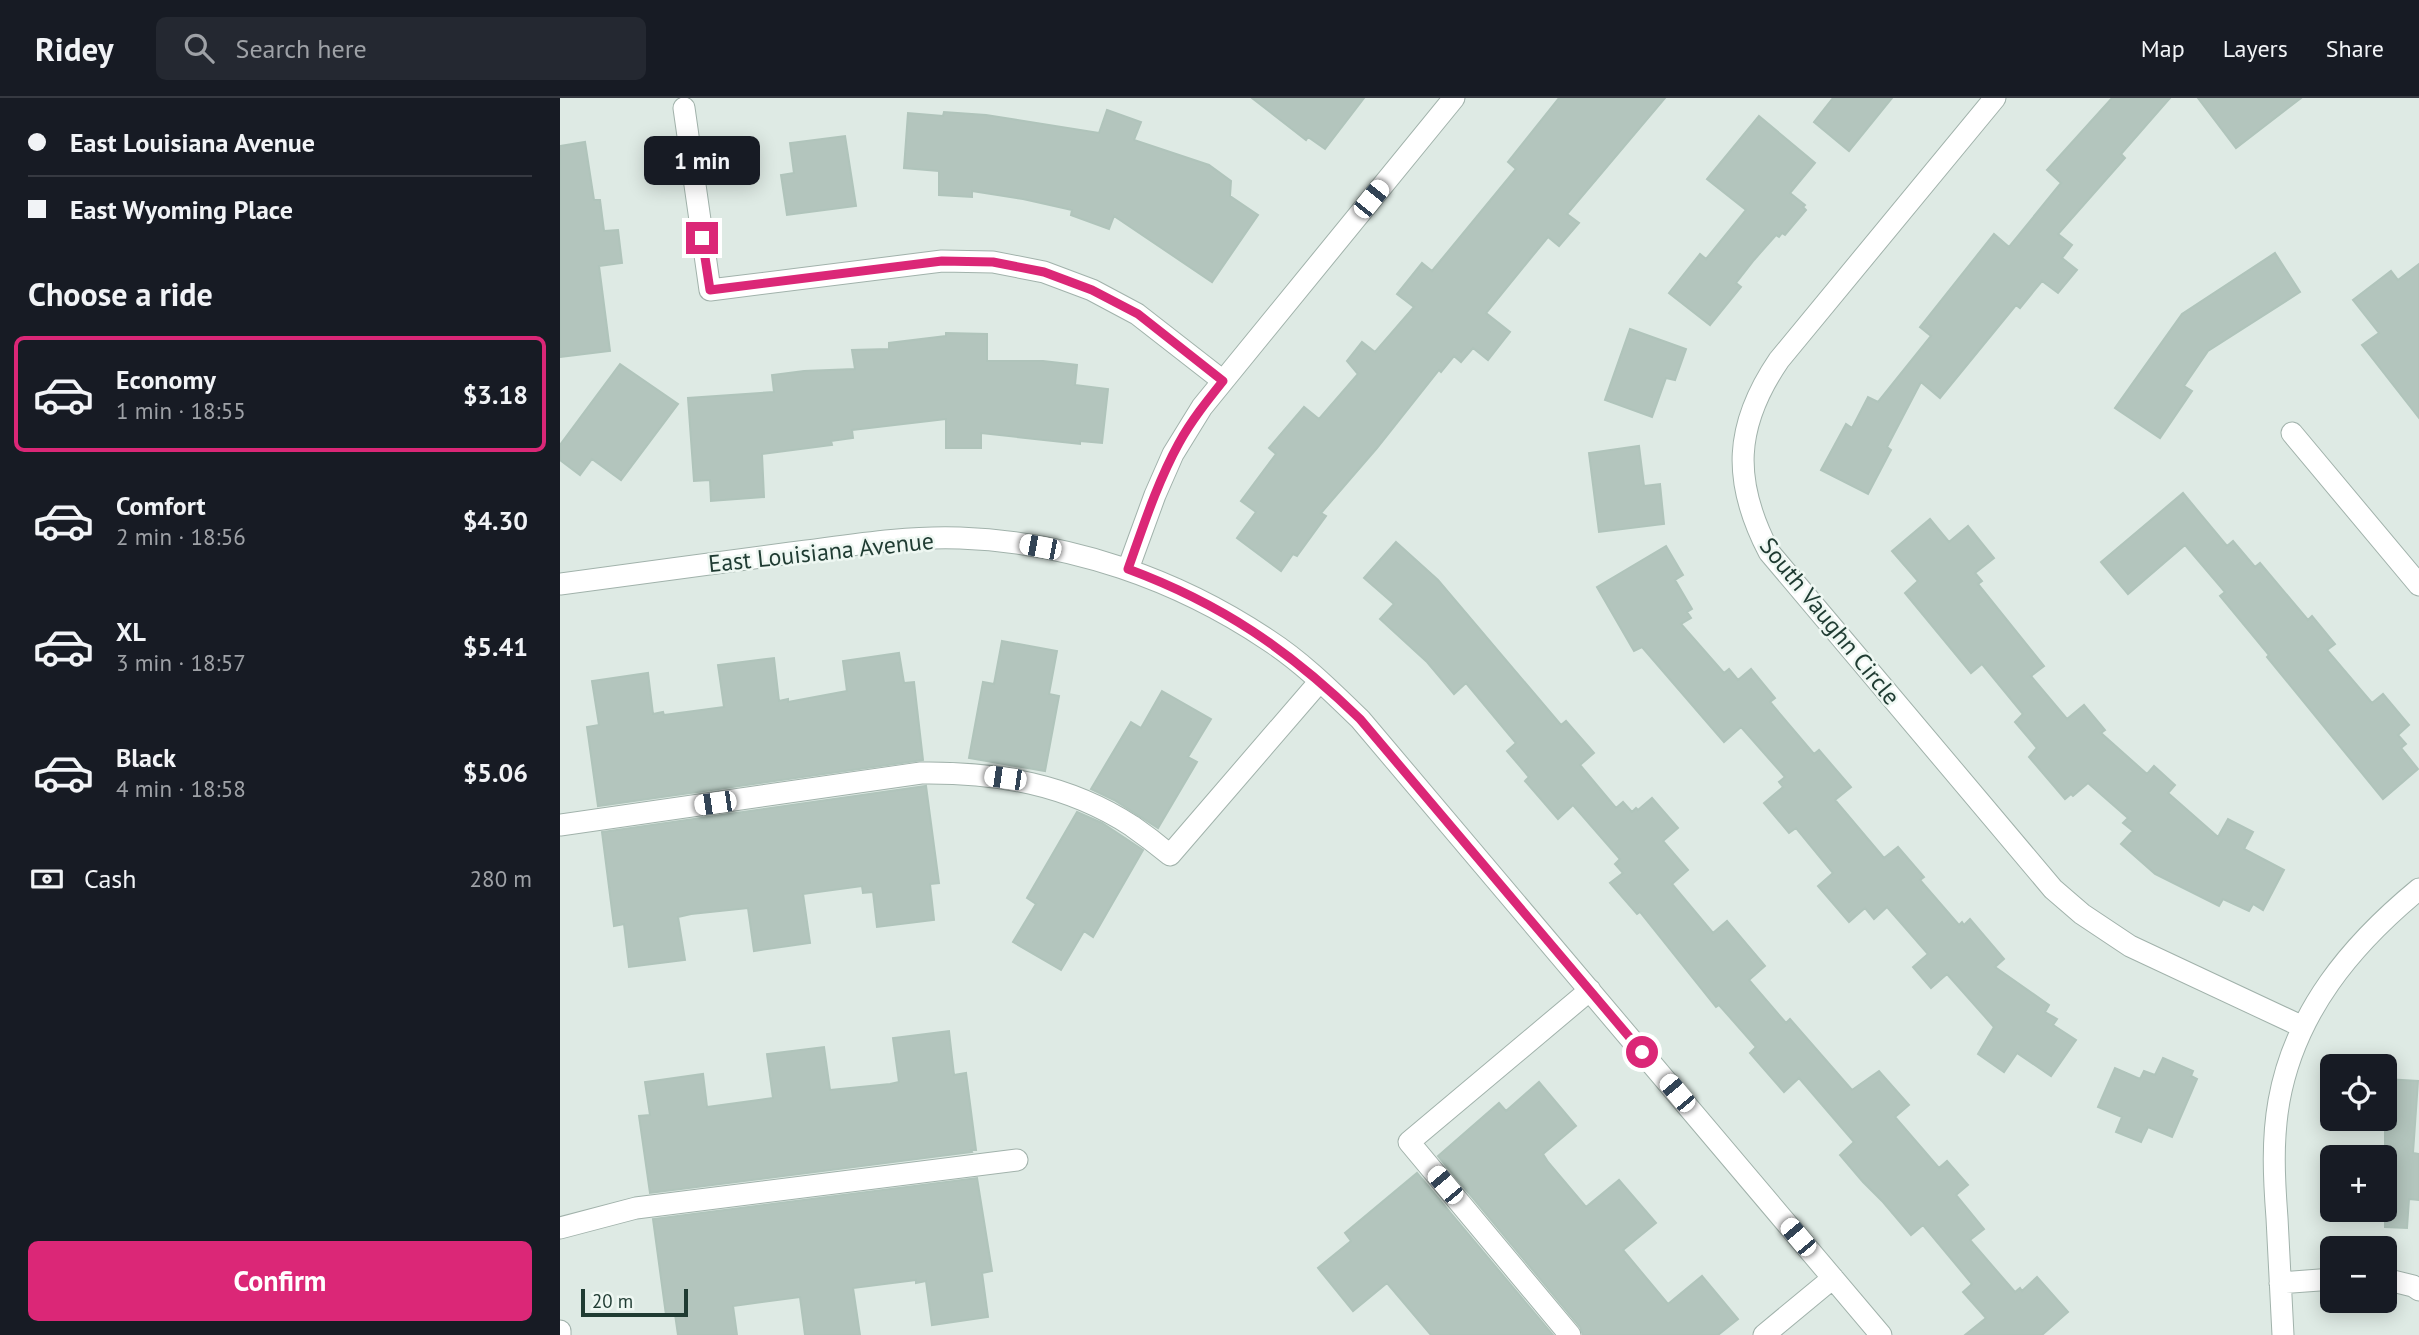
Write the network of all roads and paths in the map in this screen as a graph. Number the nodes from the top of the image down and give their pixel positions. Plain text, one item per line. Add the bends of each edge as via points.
1 (1454, 98) edge
2 (1995, 98) edge
3 (684, 108) dead end
4 (1223, 381) junction
5 (2292, 433) dead end
6 (1128, 569) junction
7 (560, 584) edge
8 (2419, 585) edge
9 (1320, 681) junction
10 (560, 824) edge
11 (2419, 888) edge
12 (1590, 990) junction
13 (2303, 1027) junction
14 (1017, 1160) dead end
15 (560, 1228) edge
16 (1833, 1278) junction
17 (2320, 1280) edge
18 (2397, 1282) edge
19 (2280, 1283) junction
20 (2419, 1290) edge
21 (1570, 1335) edge
22 (1764, 1335) edge
23 (1881, 1335) edge
24 (2283, 1335) edge

1 - 4 street
2 - 13 street, South Vaughn Circle via 1765,381 1743,445 1744,488 1753,522 1769,552 2053,889 2130,946
3 - 4 street via 710,290 942,261 993,262 1044,272 1092,290 1138,314
4 - 6 street via 1173,454
5 - 8 street
6 - 7 street, East Louisiana Avenue via 1020,543 900,539
6 - 9 street, East Louisiana Avenue via 1219,609 1270,641
9 - 10 street via 1170,855 1131,825 1082,799 1026,781 964,772 921,773
9 - 12 street, East Louisiana Avenue via 1360,719
11 - 13 street via 2340,966
12 - 16 street, East Louisiana Avenue
12 - 21 street via 1409,1142
13 - 19 street via 2279,1100 2276,1126
14 - 15 street via 636,1208
16 - 22 street
16 - 23 street, East Louisiana Avenue
17 - 19 street
18 - 20 street
19 - 24 street

